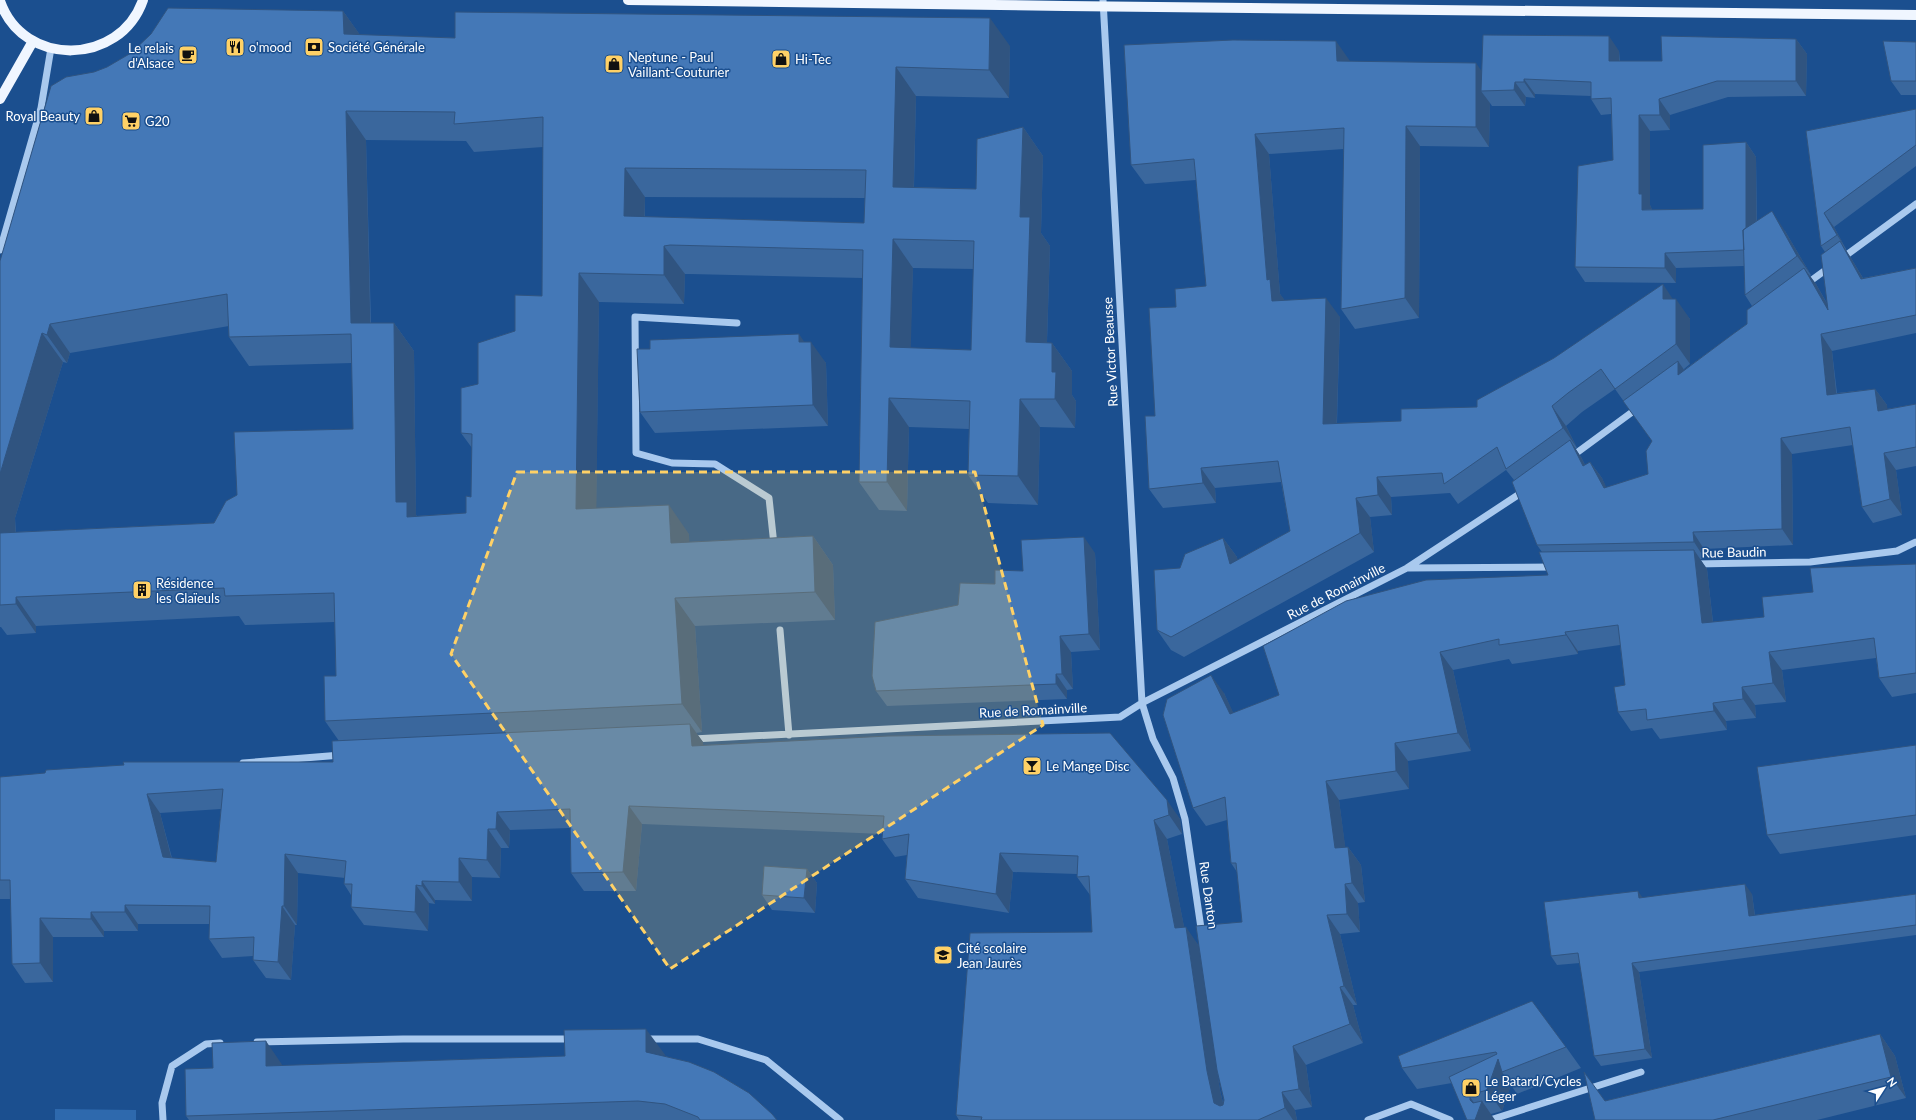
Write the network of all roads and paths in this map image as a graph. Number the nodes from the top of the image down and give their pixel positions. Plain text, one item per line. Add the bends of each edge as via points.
1 (143, 0) edge
2 (628, 0) edge
3 (0, 1) edge
4 (1103, 3) edge
5 (1916, 15) edge
6 (32, 41) junction
7 (51, 48) junction
8 (0, 99) edge
9 (1916, 204) edge
10 (0, 250) edge
11 (1801, 288) edge
12 (737, 323) dead end
13 (1648, 400) edge
14 (1566, 461) edge
15 (1534, 485) edge
16 (1916, 542) edge
17 (774, 545) edge
18 (1691, 564) edge
19 (1564, 567) edge
20 (1407, 568) junction
21 (780, 630) dead end
22 (1142, 704) junction
23 (788, 735) junction
24 (686, 739) edge
25 (346, 755) edge
26 (234, 764) edge
27 (1203, 942) edge
28 (578, 1039) edge
29 (634, 1039) edge
30 (253, 1042) edge
31 (229, 1043) edge
32 (1641, 1072) dead end
33 (163, 1120) edge
34 (840, 1120) edge
35 (1368, 1120) edge
36 (1450, 1120) edge
37 (1490, 1120) edge

1 - 7 main road via 139,11 123,31 101,45 76,51
2 - 4 main road
3 - 6 main road via 3,10 16,27
4 - 5 main road
4 - 22 street, Rue Victor Beausse
6 - 7 main road
6 - 8 main road
7 - 10 street via 41,108
9 - 11 street
12 - 17 street via 635,317 636,453 672,463 715,464 769,498
13 - 14 street
15 - 20 street, Rue de Romainville
16 - 18 street, Rue Baudin via 1897,551 1810,562
19 - 20 street
20 - 22 street, Rue de Romainville
21 - 23 street
22 - 23 street, Rue de Romainville via 1120,718
22 - 27 street, Rue Danton via 1153,740 1172,778 1186,819
23 - 24 street, Rue de Romainville
25 - 26 street
28 - 30 street
29 - 34 street via 698,1040 766,1060
31 - 33 street via 206,1044 172,1066 162,1103
32 - 37 street
35 - 36 street via 1411,1104

